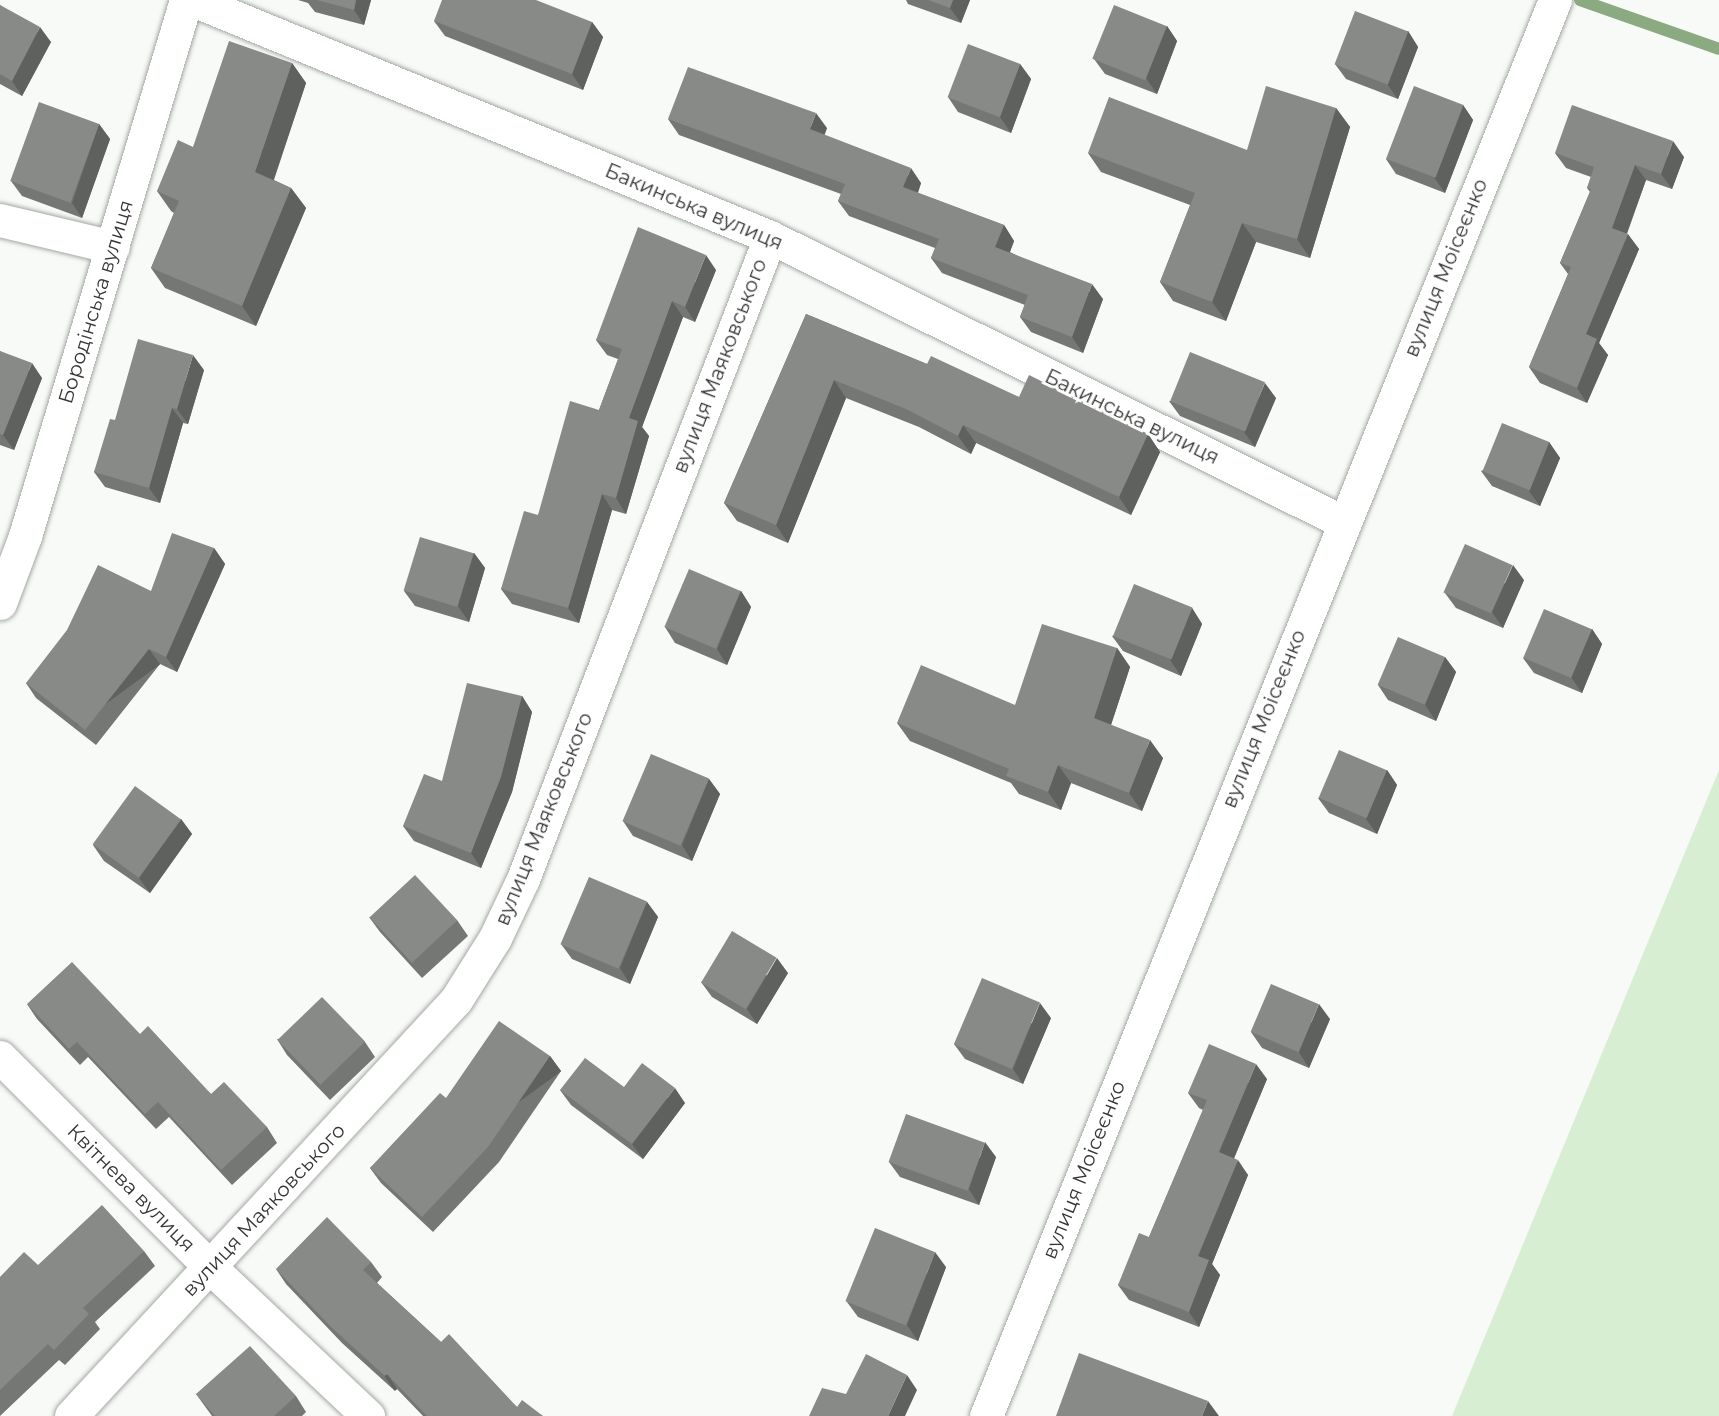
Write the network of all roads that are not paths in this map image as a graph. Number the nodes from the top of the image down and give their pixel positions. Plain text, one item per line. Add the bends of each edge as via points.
1 (186, 0) edge
2 (193, 0) edge
3 (1551, 12) edge
4 (0, 220) edge
5 (770, 237) junction
6 (113, 247) junction
7 (1343, 522) junction
8 (0, 603) edge
9 (0, 1057) edge
10 (211, 1268) junction
11 (71, 1416) edge
12 (368, 1416) edge
13 (986, 1416) edge

1 - 6 street, Бородінська вулиця
2 - 5 street, Бакинська вулиця
3 - 7 street, вулиця Моісеєнко
4 - 6 street
5 - 7 street, Бакинська вулиця
5 - 10 street, вулиця Маяковського via 523,879 495,938 456,1000
6 - 8 street, Бородінська вулиця
7 - 13 street, вулиця Моісеєнко
9 - 10 street, Квітнева вулиця
10 - 11 street, вулиця Маяковського
10 - 12 street, Квітнева вулиця

